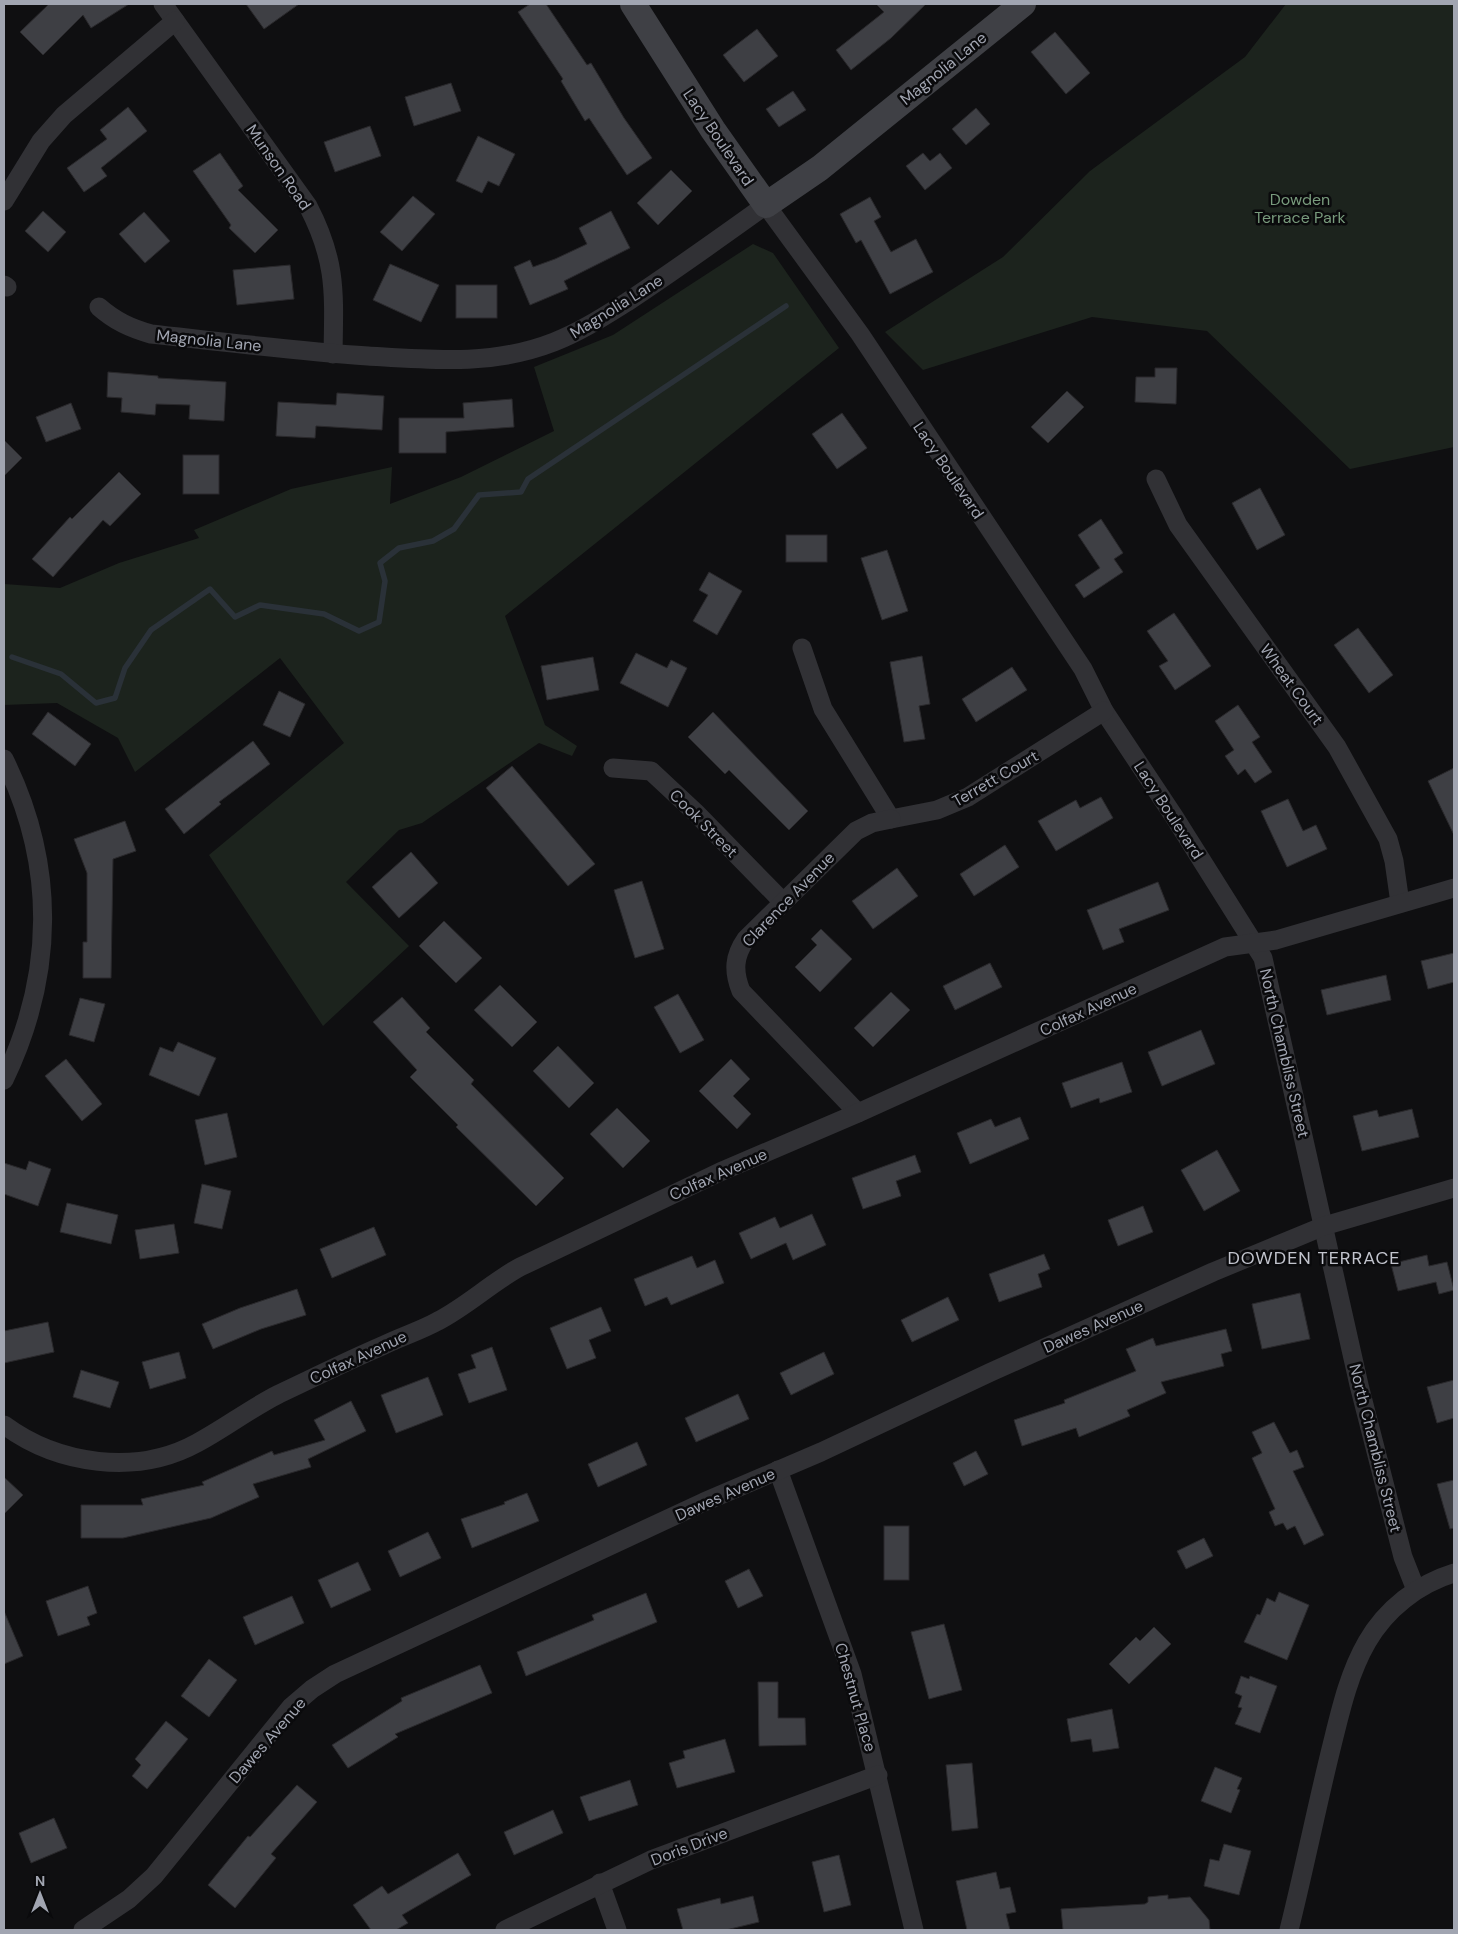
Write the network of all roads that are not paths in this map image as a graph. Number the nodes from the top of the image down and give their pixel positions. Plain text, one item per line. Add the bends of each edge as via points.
1 (163, 4) edge
2 (633, 4) edge
3 (1023, 4) edge
4 (175, 21) junction
5 (4, 201) edge
6 (766, 205) junction
7 (100, 308) dead end
8 (333, 354) junction
9 (1156, 479) dead end
10 (802, 648) dead end
11 (1104, 711) junction
12 (4, 759) edge
13 (613, 768) dead end
14 (891, 820) junction
15 (1454, 888) edge
16 (783, 902) junction
17 (1400, 903) junction
18 (1253, 944) junction
19 (4, 1080) edge
20 (858, 1114) junction
21 (1454, 1188) edge
22 (1324, 1226) junction
23 (4, 1425) edge
24 (778, 1470) junction
25 (1454, 1573) edge
26 (1416, 1590) junction
27 (878, 1775) junction
28 (600, 1883) junction
29 (83, 1930) edge
30 (505, 1930) edge
31 (617, 1930) edge
32 (914, 1930) edge
33 (1289, 1930) edge

1 - 4 street, Munson Road
2 - 6 street, Lacy Boulevard via 713,130
3 - 6 street, Magnolia Lane via 820,168
4 - 5 street via 64,115 42,141
4 - 8 street, Munson Road via 308,206 321,230 334,283
6 - 8 street, Magnolia Lane via 646,290 585,328 555,342 489,359 452,362
6 - 11 street, Lacy Boulevard via 860,334 1083,669
7 - 8 street, Magnolia Lane via 129,328 150,334
9 - 17 street, Wheat Court via 1178,525 1337,747 1388,839
10 - 14 street via 823,709
11 - 14 street, Terrett Court via 968,797 937,810
11 - 18 street, Lacy Boulevard via 1176,818
12 - 19 street via 27,812 43,897 38,981 28,1022
13 - 16 street, Cook Street via 651,771
14 - 16 street, Clarence Avenue via 872,823 856,831
15 - 17 street, Colfax Avenue
16 - 20 street, Clarence Avenue via 746,938 735,963 736,978 741,991
17 - 18 street, Colfax Avenue
18 - 20 street, Colfax Avenue via 1225,947
18 - 22 street, North Chambliss Street via 1263,958 1270,985
20 - 23 street, Colfax Avenue via 720,1172 520,1267 439,1321 276,1396 196,1443 170,1454 132,1461 80,1459 42,1447
21 - 22 street, Dawes Avenue
22 - 24 street, Dawes Avenue via 1213,1272
22 - 26 street, North Chambliss Street via 1359,1385 1404,1557
24 - 27 street, Chestnut Place via 852,1674
24 - 29 street, Dawes Avenue via 327,1678 291,1706 154,1876 129,1899
25 - 26 street
26 - 33 street via 1403,1599 1375,1630 1353,1672
27 - 28 street, Doris Drive via 651,1860
27 - 32 street, Chestnut Place
28 - 30 street, Doris Drive
28 - 31 street

